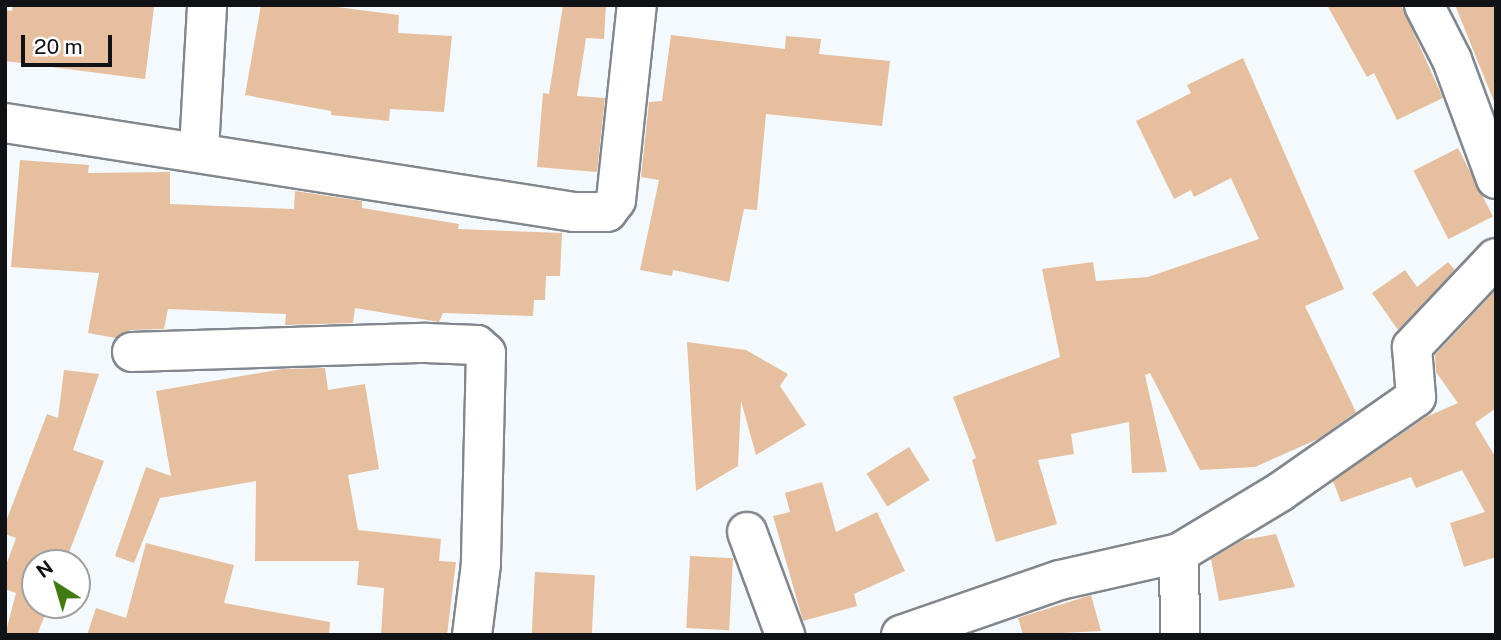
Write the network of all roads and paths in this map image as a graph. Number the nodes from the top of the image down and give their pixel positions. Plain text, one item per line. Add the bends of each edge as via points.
1 (207, 5) edge
2 (637, 5) edge
3 (1424, 5) edge
4 (5, 123) edge
5 (199, 150) junction
6 (1496, 179) edge
7 (1496, 258) edge
8 (132, 352) dead end
9 (747, 533) dead end
10 (1179, 553) junction
11 (472, 635) edge
12 (786, 635) edge
13 (901, 635) edge
14 (1180, 635) edge

1 - 5 street
2 - 5 street via 616,200 607,212 574,212
3 - 6 street via 1452,60
4 - 5 street
7 - 10 street via 1412,347 1416,397 1280,492
8 - 11 street via 477,345 486,353 481,564
9 - 12 street
10 - 13 street via 1060,580
10 - 14 street

